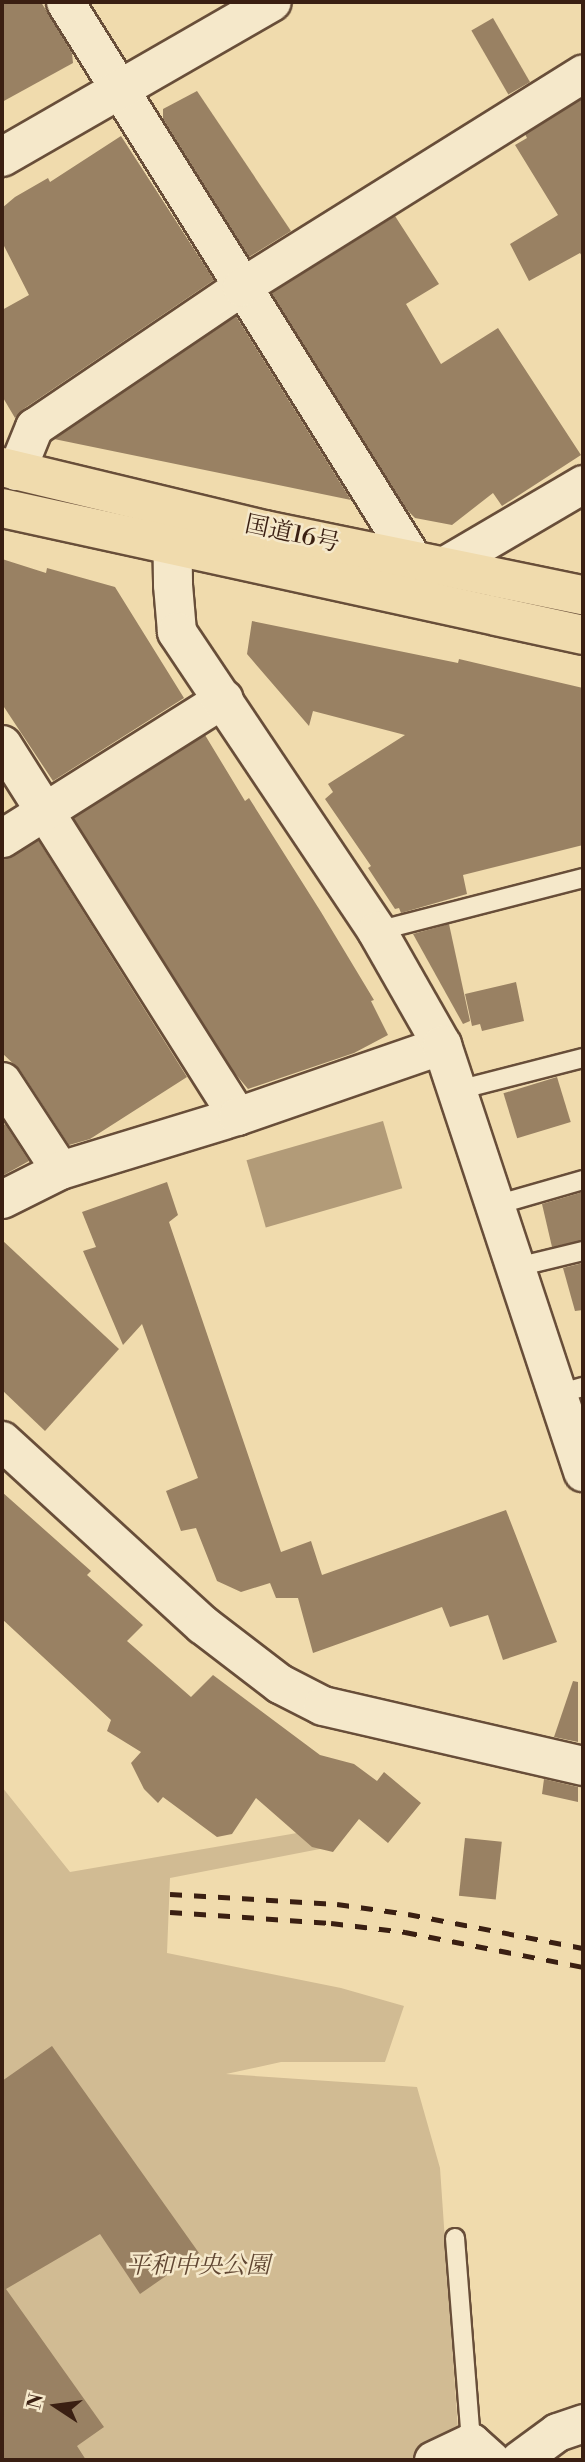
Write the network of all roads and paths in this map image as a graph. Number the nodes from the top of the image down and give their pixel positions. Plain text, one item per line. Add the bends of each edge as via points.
1 (65, 2) edge
2 (272, 2) edge
3 (583, 73) edge
4 (118, 92) junction
5 (2, 158) edge
6 (242, 287) junction
7 (9, 469) edge
8 (583, 484) edge
9 (2, 508) edge
10 (172, 509) junction
11 (171, 547) junction
12 (429, 564) junction
13 (583, 595) edge
14 (583, 635) edge
15 (224, 698) junction
16 (2, 744) edge
17 (44, 811) junction
18 (2, 838) edge
19 (583, 878) edge
20 (377, 931) junction
21 (442, 1045) junction
22 (583, 1058) edge
23 (2, 1081) edge
24 (458, 1090) junction
25 (237, 1116) junction
26 (60, 1170) junction
27 (583, 1180) edge
28 (2, 1199) edge
29 (496, 1205) junction
30 (583, 1251) edge
31 (517, 1267) junction
32 (570, 1390) edge
33 (2, 1441) edge
34 (583, 1472) edge
35 (583, 1766) edge
36 (455, 2238) dead end
37 (583, 2423) edge
38 (481, 2451) edge
39 (433, 2460) edge
40 (519, 2460) edge

1 - 4 street
2 - 4 street
3 - 6 street
4 - 5 street
4 - 6 street
6 - 7 street via 34,427
6 - 12 street
7 - 10 highway, 国道16号
8 - 12 street
9 - 11 highway, 国道16号
10 - 11 street
10 - 12 highway, 国道16号
11 - 14 highway, 国道16号
11 - 15 street via 177,632
12 - 13 highway, 国道16号
15 - 17 street
15 - 20 street
16 - 17 street
17 - 18 street
17 - 25 street
19 - 20 lane
20 - 21 street
21 - 24 street
21 - 25 street
22 - 24 lane
23 - 26 street
24 - 29 street
25 - 26 street
26 - 28 street
27 - 29 lane
29 - 31 street
30 - 31 lane
31 - 32 street
32 - 34 street
33 - 35 street via 204,1625 280,1684 323,1706
36 - 38 lane
37 - 40 street via 557,2432
38 - 39 street

